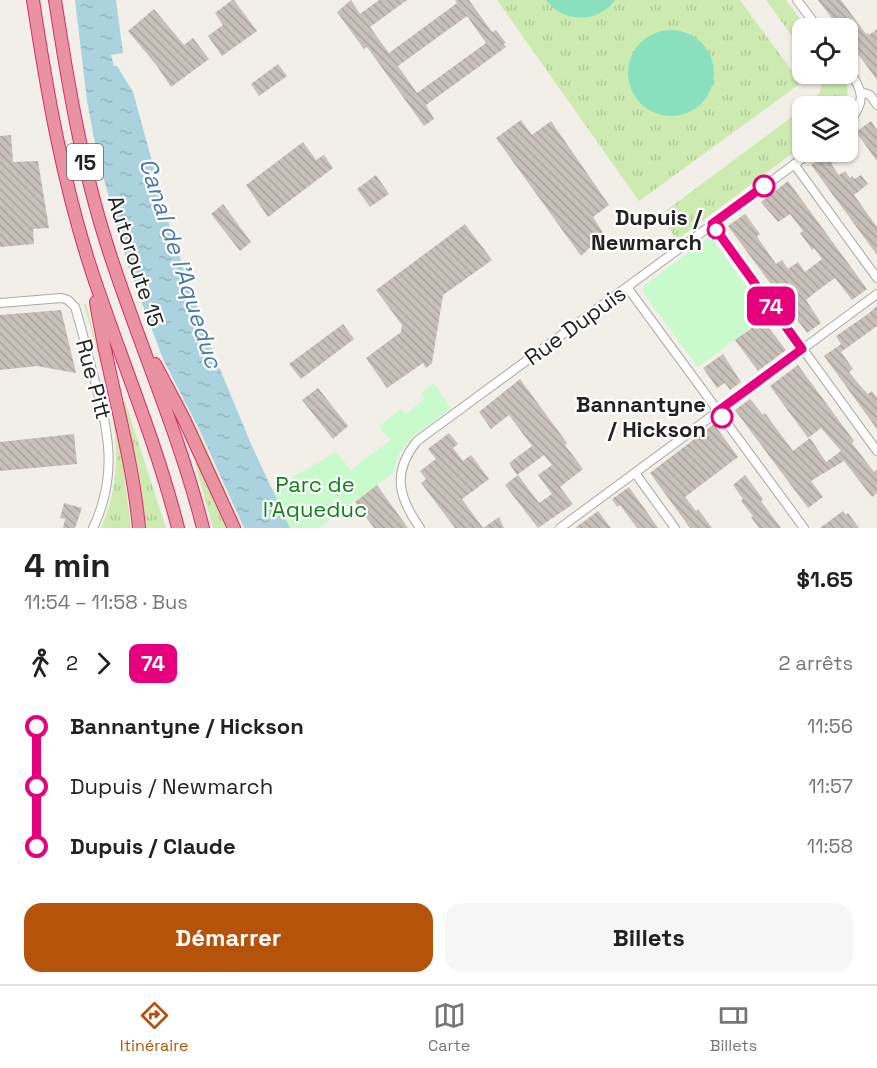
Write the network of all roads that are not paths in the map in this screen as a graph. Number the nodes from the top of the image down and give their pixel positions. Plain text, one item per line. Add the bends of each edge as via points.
1 (33, 0) edge
2 (55, 0) edge
3 (797, 0) edge
4 (810, 18) edge
5 (858, 84) edge
6 (861, 92) junction
7 (877, 105) edge
8 (858, 106) edge
9 (797, 162) edge
10 (794, 164) junction
11 (712, 224) junction
12 (92, 271) junction
13 (877, 278) edge
14 (627, 287) junction
15 (877, 294) edge
16 (0, 303) edge
17 (133, 320) junction
18 (802, 349) junction
19 (718, 411) junction
20 (877, 451) edge
21 (635, 473) junction
22 (93, 528) edge
23 (139, 528) edge
24 (178, 528) edge
25 (202, 528) edge
26 (234, 528) edge
27 (420, 528) edge
28 (560, 528) edge
29 (675, 528) edge
30 (804, 528) edge

1 - 12 highway, Autoroute 15 / 15 via 58,148
2 - 17 highway, Autoroute 15 / 15 via 91,188
3 - 4 street
5 - 6 street
6 - 7 street via 870,95
6 - 8 street
9 - 10 street, Rue Dupuis
10 - 11 street, Rue Dupuis
10 - 13 street
11 - 14 street, Rue Dupuis
11 - 18 street
12 - 23 highway
12 - 24 highway, Autoroute 15 / 15
14 - 19 street
14 - 27 street, Rue Dupuis via 417,441 405,459 400,478 404,502
15 - 18 street
16 - 22 street, Rue Pitt via 63,298 75,307 110,448 107,486
17 - 25 highway, Autoroute 15 / 15 via 192,488
17 - 26 highway
18 - 19 street
18 - 20 street
19 - 21 street
19 - 30 street
21 - 28 street
21 - 29 street

